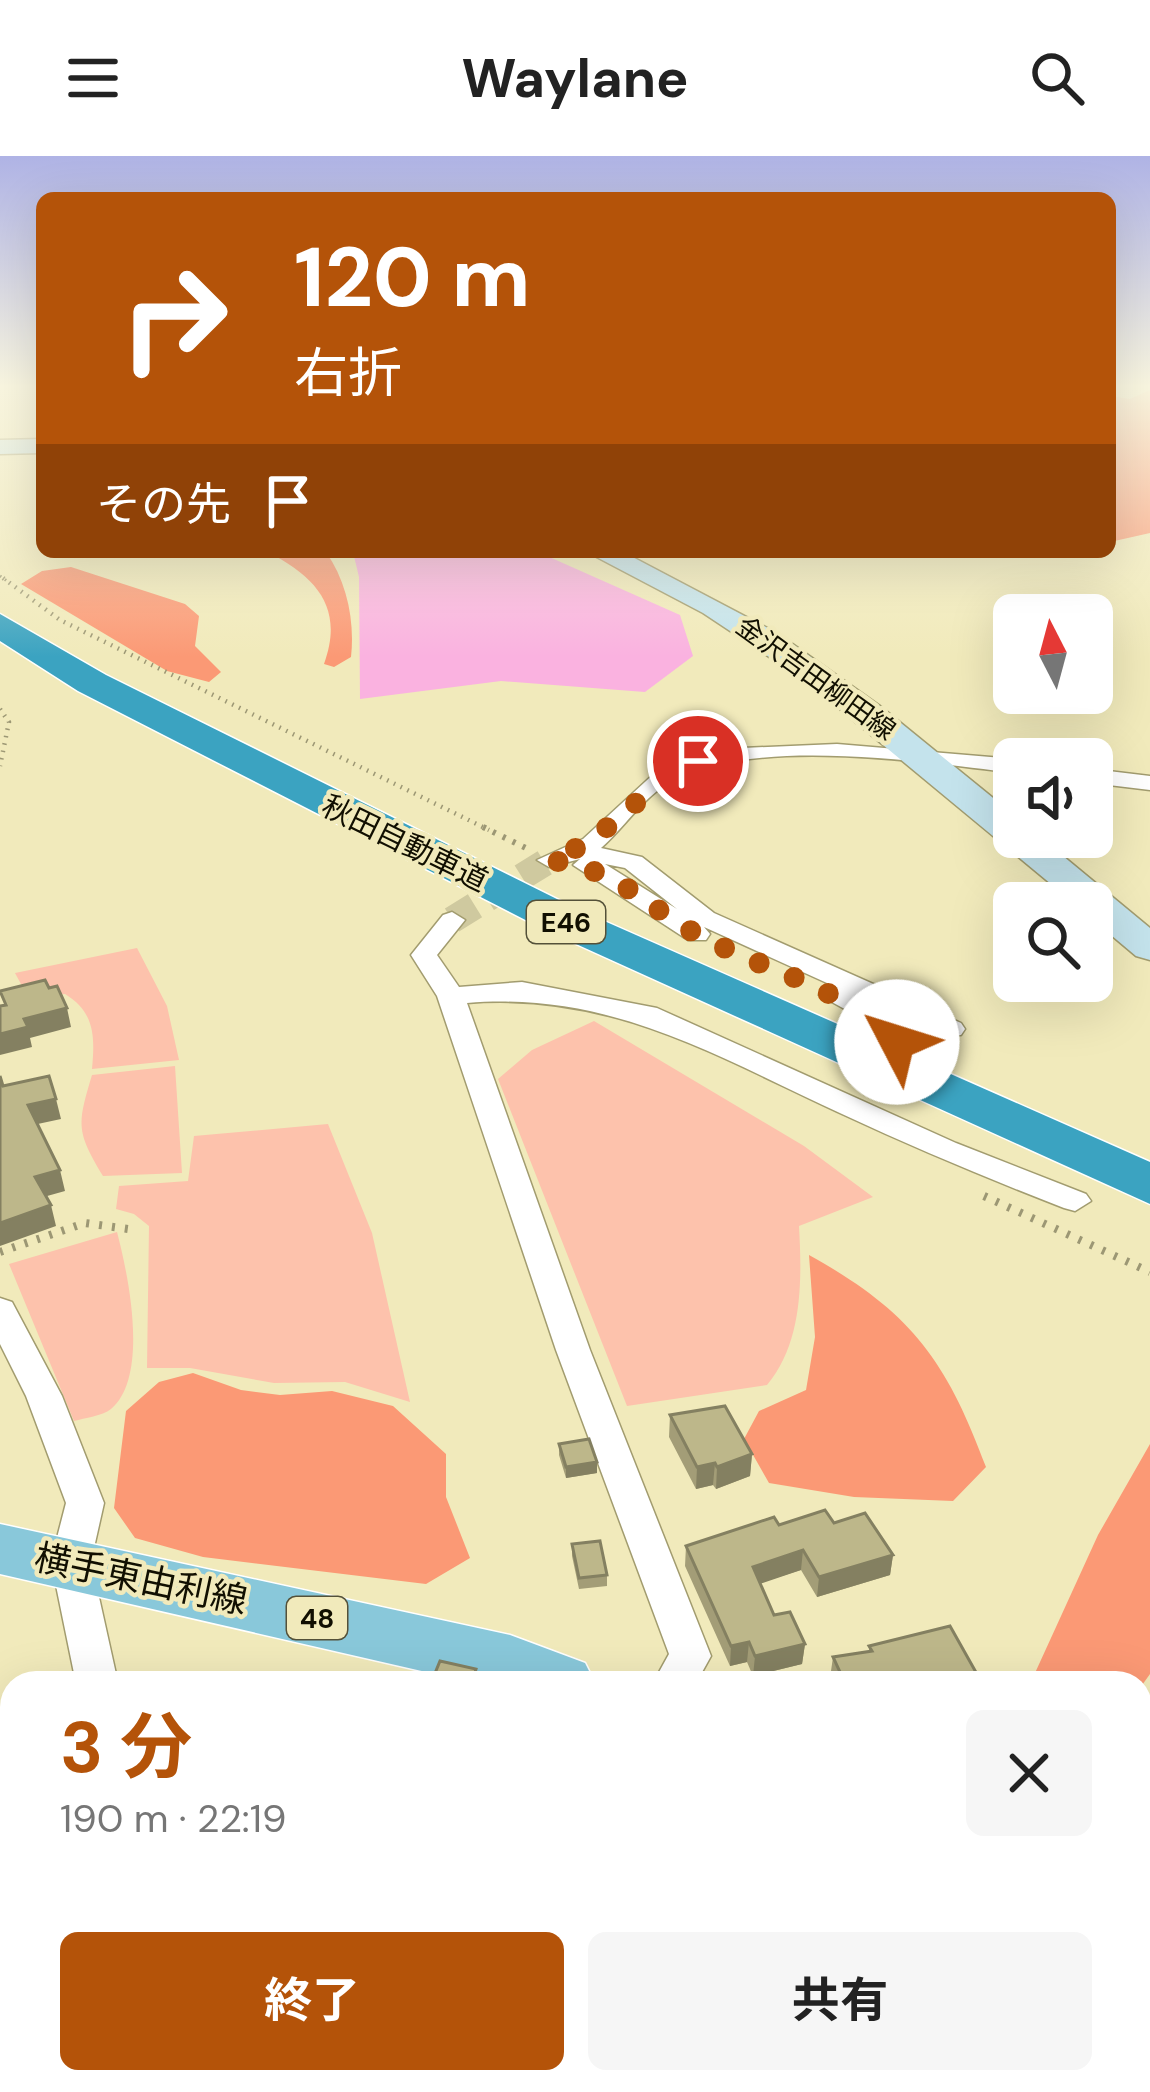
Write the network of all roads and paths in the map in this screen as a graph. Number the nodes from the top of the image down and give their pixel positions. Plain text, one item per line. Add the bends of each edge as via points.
1 (616, 558) edge
2 (0, 576) edge
3 (0, 600) edge
4 (0, 625) edge
5 (0, 709) edge
6 (920, 754) junction
7 (993, 763) edge
8 (0, 766) edge
9 (1113, 779) edge
10 (1150, 783) edge
11 (993, 816) edge
12 (577, 850) junction
13 (1043, 858) edge
14 (549, 860) junction
15 (452, 920) tunnel mouth
16 (1150, 948) edge
17 (452, 997) junction
18 (951, 1029) dead end
19 (897, 1042) junction
20 (1150, 1154) edge
21 (1150, 1185) edge
22 (1075, 1201) dead end
23 (135, 1230) dead end
24 (0, 1252) edge
25 (0, 1310) edge
26 (0, 1549) edge
27 (71, 1561) junction
28 (94, 1671) edge
29 (529, 1671) edge
30 (681, 1671) edge

1 - 6 main road, 金沢吉田柳田線 via 718,608
2 - 14 path via 60,620
3 - 19 highway, 秋田自動車道 / E46 via 119,674 388,810
4 - 21 highway, 秋田自動車道 / E46 via 92,683 376,830
5 - 8 path via 9,722
6 - 7 street
6 - 11 main road, 金沢吉田柳田線
6 - 12 street via 698,761 659,778
9 - 10 street
12 - 14 street
12 - 18 street via 633,862 706,918
13 - 16 main road, 金沢吉田柳田線
14 - 19 street via 610,874 708,941 862,1007
15 - 17 street via 424,955
17 - 22 street via 522,990 647,1014
17 - 30 street via 549,1285 690,1656
19 - 20 highway, 秋田自動車道 / E46
23 - 24 path via 84,1224
25 - 27 street via 85,1503
26 - 27 main road, 横手東由利線 / 48
27 - 28 street
27 - 29 main road, 横手東由利線 / 48

